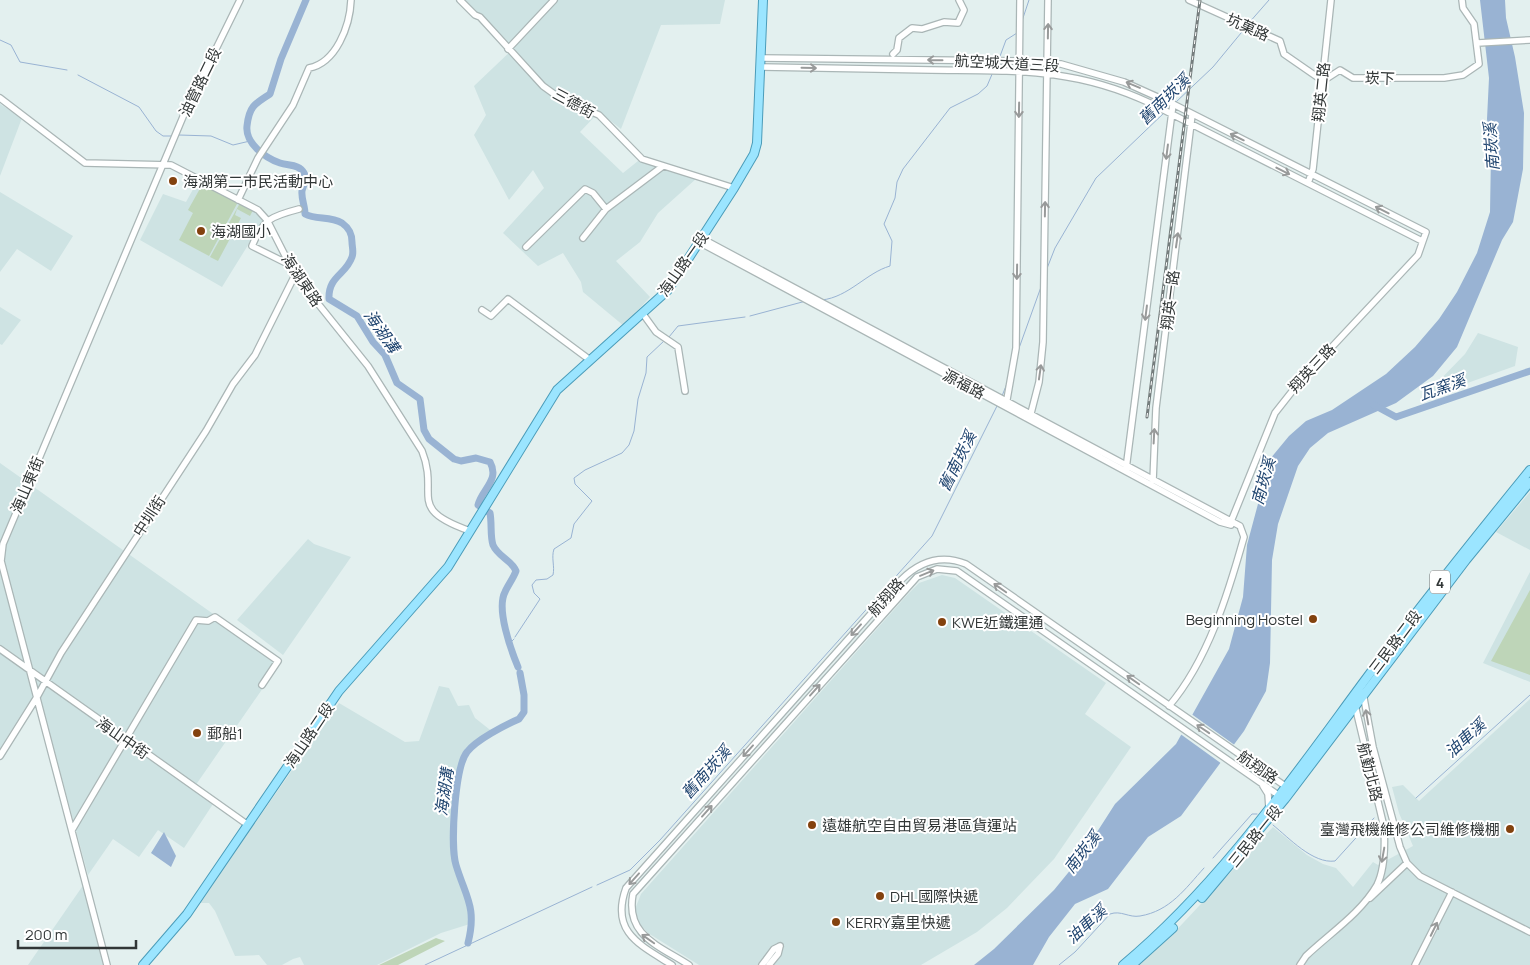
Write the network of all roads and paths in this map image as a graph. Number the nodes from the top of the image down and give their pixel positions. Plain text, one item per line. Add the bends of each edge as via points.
1 (240, 0) edge
2 (352, 0) edge
3 (460, 0) edge
4 (554, 0) edge
5 (763, 0) edge
6 (959, 0) edge
7 (1020, 0) edge
8 (1048, 0) edge
9 (1189, 0) edge
10 (1331, 0) edge
11 (1462, 0) edge
12 (1528, 40) edge
13 (1480, 43) junction
14 (508, 48) junction
15 (893, 54) dead end
16 (761, 58) junction
17 (1019, 61) junction
18 (1047, 63) junction
19 (760, 67) junction
20 (1019, 71) junction
21 (1047, 72) junction
22 (1322, 80) junction
23 (0, 98) edge
24 (1173, 104) junction
25 (1172, 115) junction
26 (1192, 115) junction
27 (1192, 125) junction
28 (163, 165) junction
29 (663, 166) junction
30 (1311, 174) junction
31 (1308, 183) junction
32 (734, 188) junction
33 (238, 200) junction
34 (300, 209) dead end
35 (606, 210) junction
36 (267, 220) junction
37 (1426, 232) joint
38 (583, 238) dead end
39 (700, 240) junction
40 (1422, 241) junction
41 (526, 247) dead end
42 (290, 265) junction
43 (295, 275) junction
44 (482, 310) dead end
45 (643, 314) junction
46 (590, 360) junction
47 (685, 391) dead end
48 (1006, 404) junction
49 (1030, 417) junction
50 (1126, 468) junction
51 (1530, 470) edge
52 (1153, 482) junction
53 (1530, 482) edge
54 (484, 509) joint
55 (1230, 522) junction
56 (470, 531) junction
57 (0, 648) edge
58 (31, 671) junction
59 (46, 682) junction
60 (262, 684) dead end
61 (1362, 685) junction
62 (1364, 694) junction
63 (1354, 696) junction
64 (37, 697) junction
65 (1355, 705) junction
66 (1171, 707) junction
67 (127, 741) junction
68 (0, 756) edge
69 (1258, 781) junction
70 (1289, 789) junction
71 (1282, 797) junction
72 (1269, 809) junction
73 (248, 825) junction
74 (72, 830) junction
75 (1407, 863) junction
76 (1452, 892) junction
77 (1364, 902) junction
78 (1530, 932) edge
79 (108, 965) edge
80 (143, 965) edge
81 (672, 965) edge
82 (689, 965) edge
83 (762, 965) edge
84 (769, 965) edge
85 (1123, 965) edge
86 (1132, 965) edge
87 (1300, 965) edge
88 (1415, 965) edge

1 - 28 street, 油管路二段
2 - 33 street via 349,20 336,50 318,66 309,68 290,111 265,146
3 - 14 street, 三德街
4 - 14 street
5 - 16 main road, 海山路一段
6 - 15 street via 964,10 958,23 944,22 922,29 912,28 899,38
7 - 17 street
18 -> 8 street
9 - 22 street, 坑菓路 via 1280,41 1284,54
10 - 22 street, 翔英二路
11 - 13 street
12 - 13 street
13 - 22 street, 崁下 via 1479,64 1456,77 1353,78 1340,70
14 - 29 street, 三德街 via 556,96 599,116 642,159
17 -> 16 street, 航空城大道三段
16 - 19 main road, 海山路一段
17 - 18 street, 航空城大道三段
17 - 20 street
18 - 21 street
24 -> 18 street, 航空城大道三段 via 1108,76
19 -> 20 street, 航空城大道三段
19 - 32 main road, 海山路一段 via 757,143
20 - 21 street, 航空城大道三段
20 -> 48 street via 1016,348
21 - 25 street, 航空城大道三段 via 1131,94
49 -> 21 street via 1039,382 1043,342
22 - 30 street, 翔英二路
23 - 28 street, 海湖東路 via 85,163
24 - 25 street, 翔英一路
24 - 26 street, 航空城大道三段
25 - 27 street, 航空城大道三段
25 -> 50 street, 翔英一路
26 - 27 street, 翔英一路
30 -> 26 street, 航空城大道三段
27 -> 31 street, 航空城大道三段
52 -> 27 street, 翔英一路 via 1156,408
28 - 33 street, 海湖東路 via 177,166
28 - 58 street, 海山東街 via 2,544 1,561
29 - 32 street, 三德街
29 - 35 street
30 - 31 street, 翔英二路
37 -> 30 street, 航空城大道三段
31 - 40 street, 航空城大道三段
32 - 39 main road, 海山路一段
33 - 36 street, 海湖東路 via 258,210
34 - 36 street
35 - 38 street
35 - 41 street via 593,193 585,189
36 - 42 street, 海湖東路
36 - 42 street via 252,246
37 - 40 street, 翔英三路
39 - 45 main road, 海山路一段 via 668,290
39 - 48 street, 源福路
40 - 55 street, 翔英三路 via 1418,254 1408,266 1301,380 1275,413
42 - 43 street, 海湖東路
43 - 56 street, 海湖東路 via 368,366 422,451 426,460 430,506 442,519
43 - 59 street, 中圳街 via 255,355 140,528
44 - 46 street via 491,316 508,298
45 - 46 main road, 海山路一段
45 - 47 street via 656,332 678,346
46 - 54 main road, 海山路一段 via 557,390
48 - 49 street, 源福路
49 - 50 street, 源福路
50 - 52 street, 源福路
51 - 61 main road, 三民路二段 / 4
52 - 55 street, 源福路 via 1220,522
53 - 62 main road, 三民路二段 / 4
54 - 56 main road, 海山路二段
55 - 66 street via 1243,530 1243,540 1214,628
56 - 73 main road, 海山路二段 via 448,567 339,691
57 - 58 street, 海山中街
58 - 59 street, 海山中街
58 - 64 street, 海山東街
59 - 64 street, 中圳街
59 - 67 street, 海山中街
60 - 67 street via 278,661 215,617 208,621 196,620
61 - 62 street
61 - 63 main road, 三民路二段 / 4
62 - 65 main road, 三民路一段 / 4
75 -> 62 street via 1373,747
63 - 65 street, 航勤北路
63 - 70 main road, 三民路一段 / 4
64 - 68 street, 中圳街
64 - 74 street, 海山東街
65 - 70 main road, 三民路一段 / 4
65 -> 77 street, 航勤北路 via 1384,827 1385,846 1378,883
70 -> 66 street, 航翔路
66 -> 81 street, 航翔路 via 966,564 947,560 920,564 901,580 626,888 620,906 628,932 639,944
67 - 73 street, 海山中街
67 - 74 street
69 - 71 street, 航翔路
69 - 72 street via 1268,794
82 -> 69 street, 航翔路 via 637,930 631,912 633,894 917,577 927,572 937,569 957,571
70 - 71 main road, 三民路一段 / 4
71 - 72 main road, 三民路一段 / 4
71 - 86 main road, 三民路一段 / 4 via 1217,882
72 - 85 main road, 三民路一段 / 4 via 1196,898
73 - 80 main road, 海山路二段 via 187,914
74 - 79 street, 海山東街
75 - 76 street via 1420,876
75 - 77 street
76 - 78 street
88 -> 76 street
77 - 87 street, 航勤北路
83 - 84 street via 771,957

